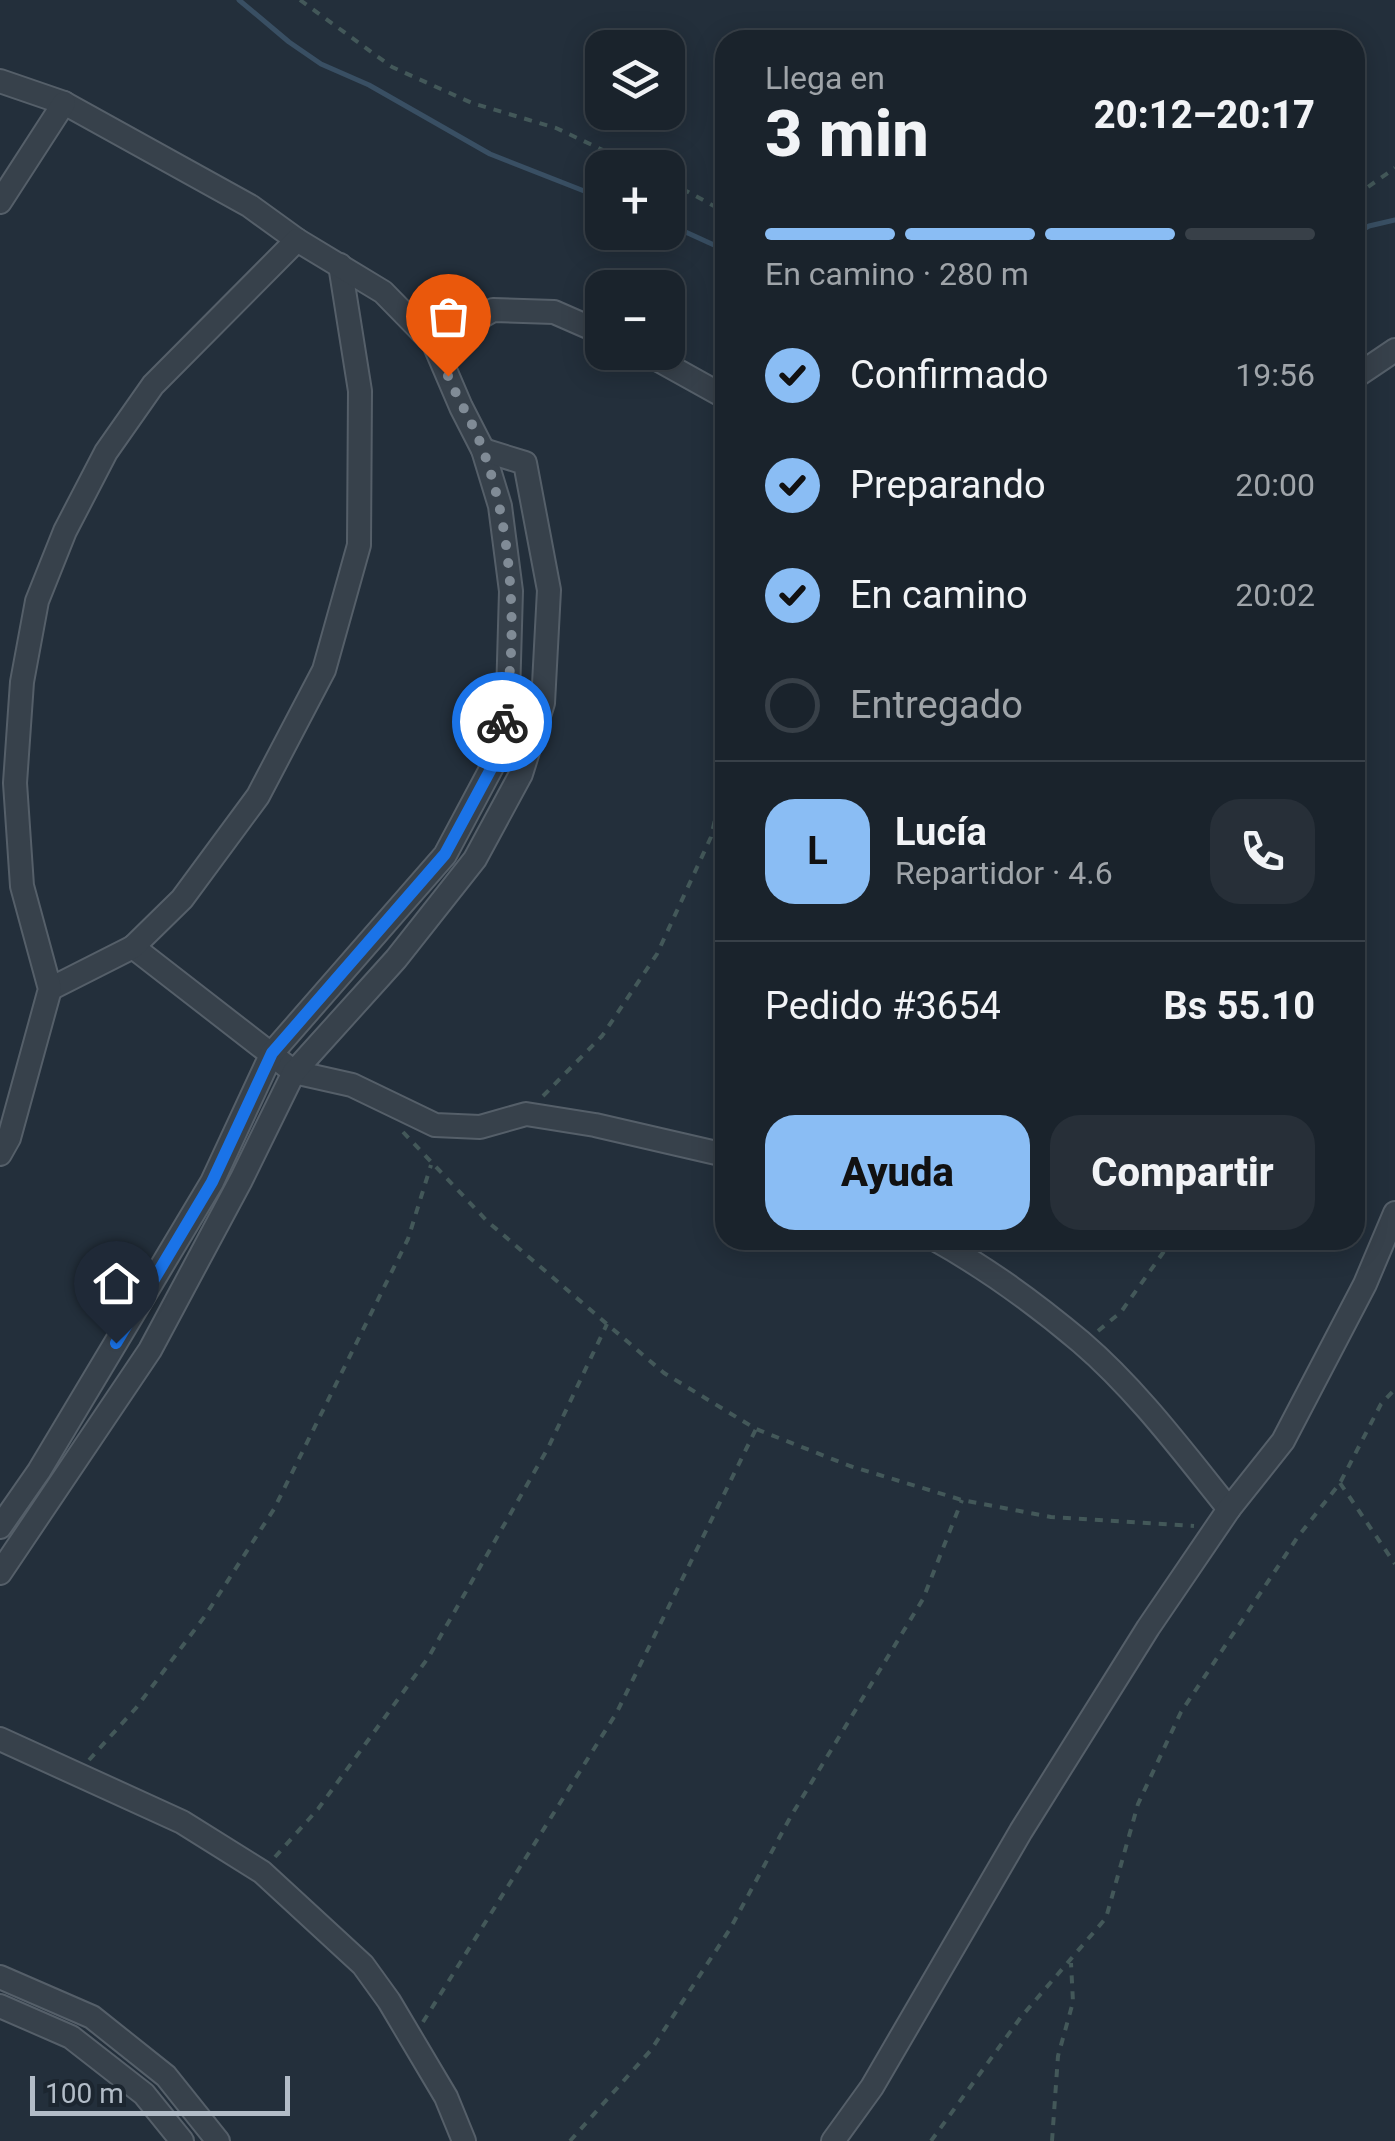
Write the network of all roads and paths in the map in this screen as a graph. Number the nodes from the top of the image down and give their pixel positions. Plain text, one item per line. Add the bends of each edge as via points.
1 (300, 0) edge
2 (0, 80) edge
3 (64, 103) junction
4 (603, 150) edge
5 (1395, 168) edge
6 (1365, 189) edge
7 (685, 190) edge
8 (0, 202) edge
9 (715, 207) edge
10 (297, 240) junction
11 (340, 265) junction
12 (585, 326) edge
13 (434, 344) junction
14 (1395, 350) edge
15 (676, 370) edge
16 (1365, 370) edge
17 (715, 392) edge
18 (484, 450) junction
19 (11, 680) edge
20 (715, 819) edge
21 (133, 947) junction
22 (50, 989) junction
23 (272, 1053) junction
24 (294, 1072) junction
25 (526, 1114) junction
26 (394, 1122) dead end
27 (715, 1153) edge
28 (0, 1154) edge
29 (432, 1163) junction
30 (1395, 1212) edge
31 (952, 1250) edge
32 (1165, 1250) edge
33 (606, 1324) junction
34 (1083, 1344) junction
35 (1395, 1389) edge
36 (756, 1429) junction
37 (1340, 1483) junction
38 (962, 1500) junction
39 (1224, 1517) junction
40 (0, 1526) edge
41 (1395, 1564) edge
42 (0, 1573) edge
43 (0, 1739) edge
44 (76, 1774) junction
45 (262, 1872) junction
46 (1070, 1960) junction
47 (0, 1977) edge
48 (0, 2006) edge
49 (412, 2039) junction
50 (182, 2141) edge
51 (218, 2141) edge
52 (464, 2141) edge
53 (570, 2141) edge
54 (833, 2141) edge
55 (931, 2141) edge
56 (1052, 2141) edge

1 - 4 path via 392,67
2 - 3 street
3 - 8 street
3 - 10 street via 250,206
5 - 6 path
7 - 9 path
10 - 11 street
10 - 19 street via 153,385 106,452 66,531
11 - 13 street via 383,292
11 - 21 street via 360,391 358,545 324,670 258,796 182,899
12 - 13 street via 554,312 492,310
13 - 18 street
14 - 16 street
15 - 17 street
18 - 23 street via 500,506 510,591 508,696 492,767 445,854
18 - 24 street via 525,463 549,590 543,703 521,774 476,859
19 - 22 street via 22,886
20 - 25 path via 657,954 602,1036
21 - 22 street
21 - 23 street
22 - 28 street
23 - 24 street
23 - 40 street via 212,1182
24 - 25 street via 352,1086 435,1125 480,1126
24 - 42 street via 150,1350
25 - 27 street
26 - 29 path
29 - 33 path via 487,1221
29 - 44 path via 408,1240 274,1510 136,1708
30 - 39 street via 1283,1441
31 - 34 street
32 - 34 path via 1122,1312
33 - 36 path via 664,1373
33 - 45 path via 548,1448 428,1658 318,1809
34 - 39 street via 1165,1430
35 - 37 path
36 - 38 path
36 - 49 path via 616,1712
37 - 41 path
37 - 46 path via 1181,1712 1138,1804 1106,1918
38 - 39 path via 1051,1517 1163,1526
38 - 53 path via 923,1599 730,1929 651,2050
39 - 54 street via 1148,1628
43 - 44 street
44 - 45 street via 182,1822
45 - 49 street via 363,1965
46 - 55 path
46 - 56 path via 1073,2002 1058,2056
47 - 51 street via 92,2017 166,2076
48 - 50 street via 72,2036 144,2094
49 - 52 street

